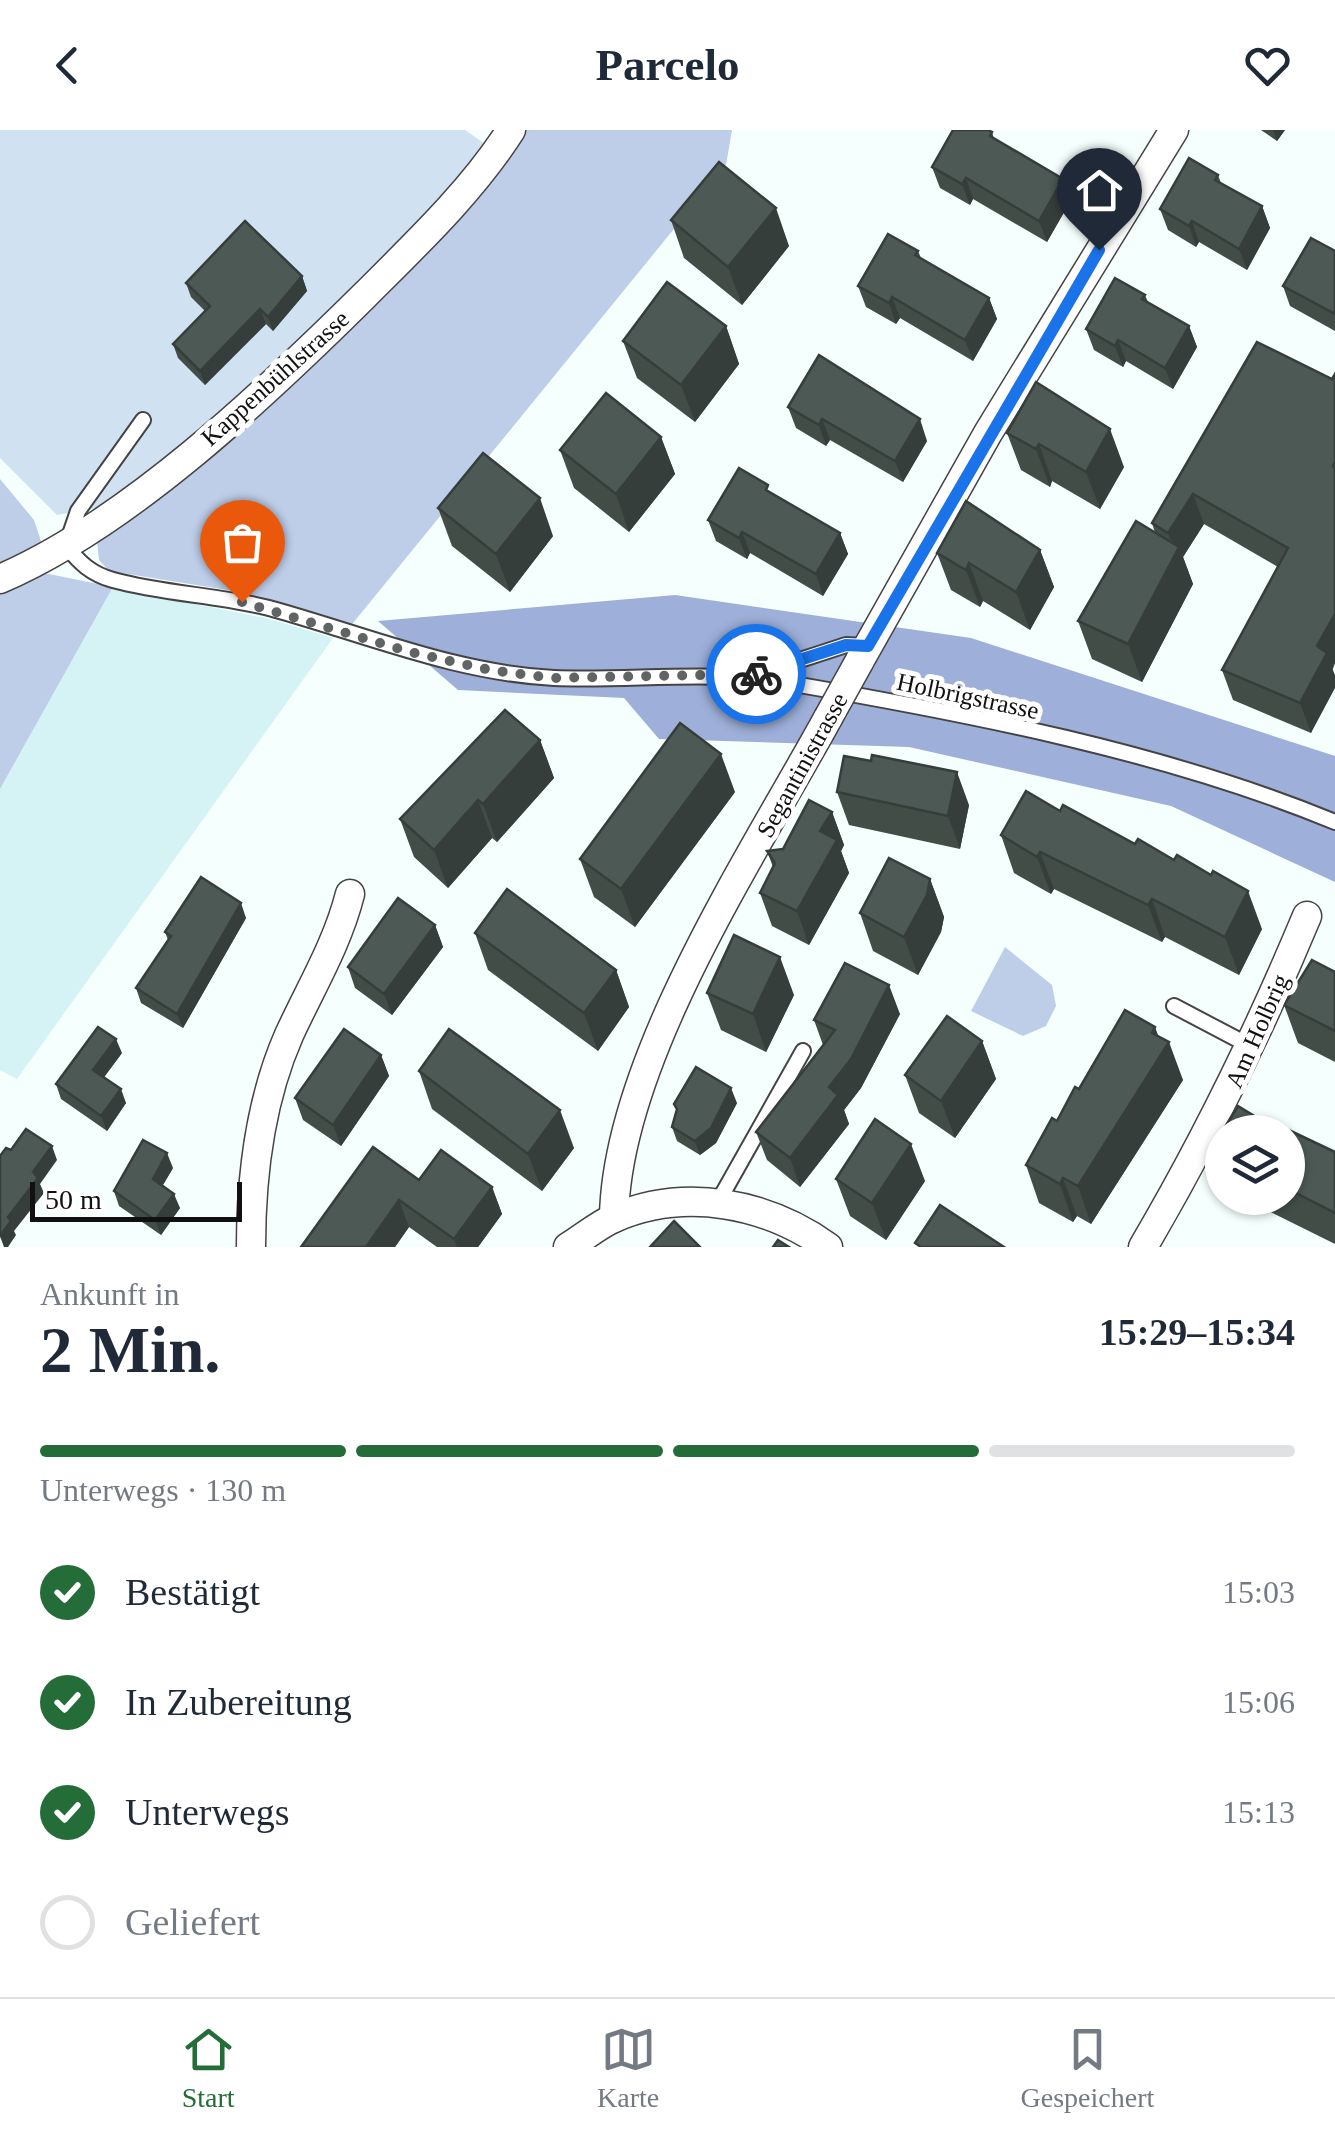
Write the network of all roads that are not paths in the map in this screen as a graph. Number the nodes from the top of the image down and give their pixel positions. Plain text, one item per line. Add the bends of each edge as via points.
1 (511, 130) edge
2 (1174, 130) edge
3 (143, 420) dead end
4 (66, 546) junction
5 (0, 580) edge
6 (863, 654) junction
7 (748, 677) junction
8 (1335, 822) edge
9 (350, 894) dead end
10 (1307, 916) dead end
11 (1174, 1006) dead end
12 (1252, 1047) junction
13 (803, 1051) dead end
14 (718, 1202) junction
15 (614, 1218) junction
16 (250, 1247) edge
17 (568, 1247) edge
18 (828, 1247) edge
19 (1143, 1247) edge

1 - 4 street, Kappenbühlstrasse via 447,210 316,344 204,444
2 - 6 street, Segantinistrasse via 988,433
3 - 4 lane via 78,511
4 - 5 street, Kappenbühlstrasse
4 - 7 lane, Holbrigstrasse via 85,568 114,580 270,608 392,648 490,670 552,678
6 - 7 lane via 846,645
6 - 15 street, Segantinistrasse, bridge via 686,981 644,1076 615,1175
7 - 8 lane, Holbrigstrasse via 1150,757
9 - 16 street via 339,938 287,1040 263,1118
10 - 12 street, Am Holbrig
11 - 12 lane
12 - 19 street, Am Holbrig
13 - 14 lane
14 - 15 street via 664,1204
14 - 18 street via 756,1209
15 - 17 street

